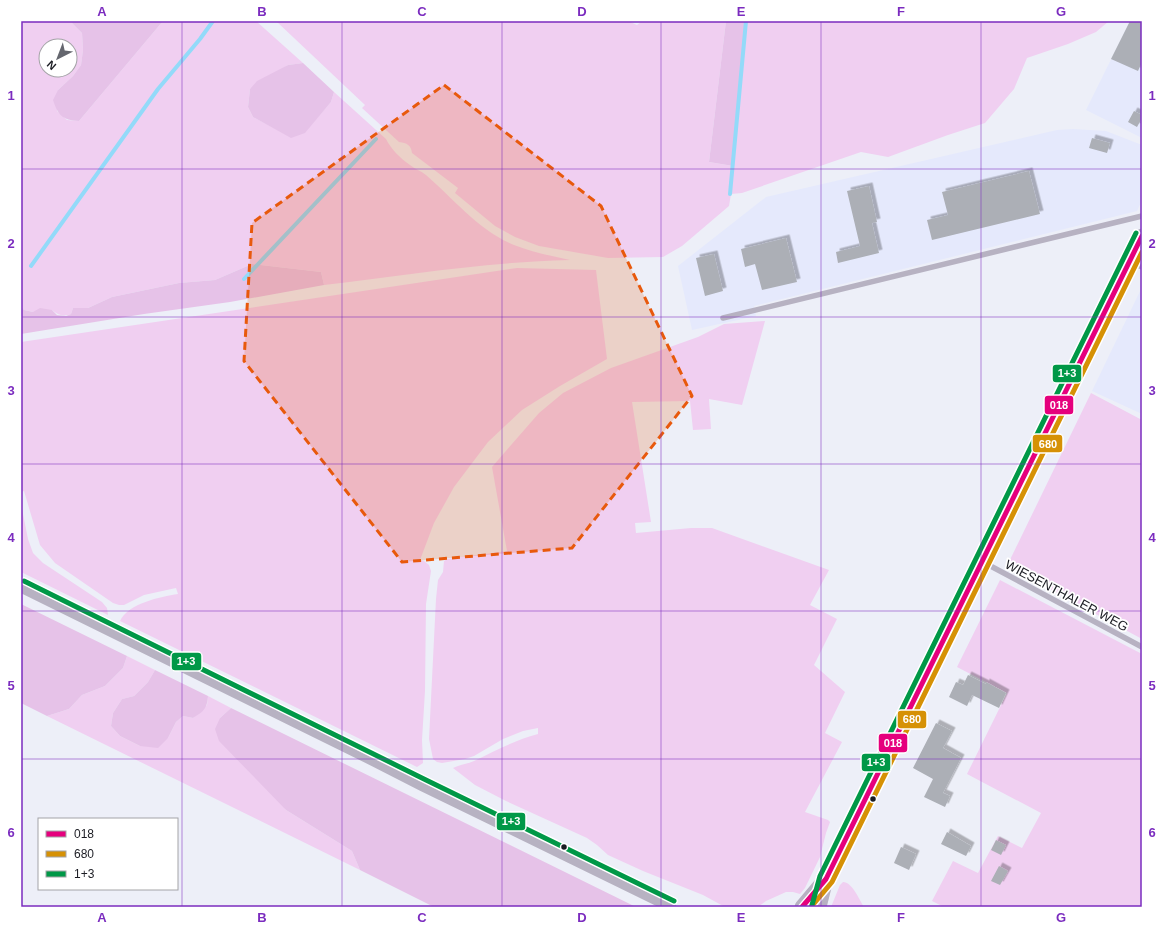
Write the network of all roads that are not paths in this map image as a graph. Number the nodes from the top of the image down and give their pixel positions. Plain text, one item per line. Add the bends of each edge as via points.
1 (1142, 216) edge
2 (1142, 236) edge
3 (1136, 265) edge
4 (723, 318) dead end
5 (982, 562) junction
6 (21, 587) edge
7 (1142, 647) edge
8 (826, 879) junction
9 (671, 907) edge
10 (802, 907) edge
11 (819, 907) edge

1 - 4 lane
2 - 3 main road
3 - 5 main road
5 - 7 lane, WIESENTHALER WEG
5 - 8 main road
6 - 9 street
8 - 10 main road
8 - 11 main road

